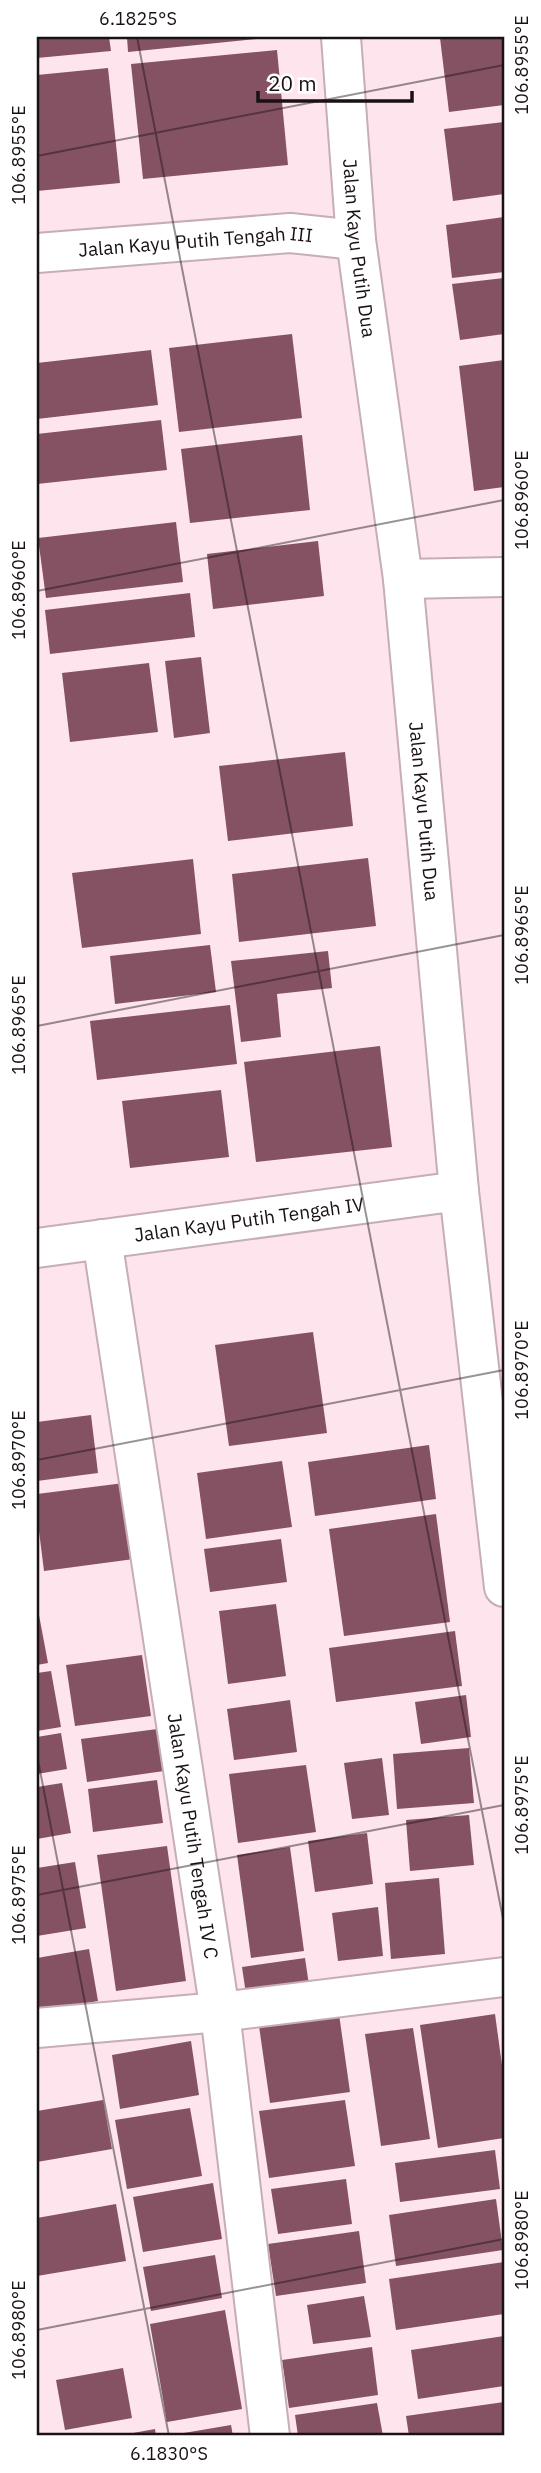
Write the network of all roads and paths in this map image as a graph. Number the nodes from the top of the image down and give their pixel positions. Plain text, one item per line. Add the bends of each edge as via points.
1 (341, 37) edge
2 (356, 240) junction
3 (37, 253) edge
4 (504, 577) edge
5 (403, 579) junction
6 (459, 1191) junction
7 (102, 1239) junction
8 (37, 1248) edge
9 (504, 1587) edge
10 (504, 1977) edge
11 (220, 2012) junction
12 (37, 2028) edge
13 (270, 2436) edge

1 - 2 street, Jalan Kayu Putih Dua
2 - 3 street, Jalan Kayu Putih Tengah III via 290,233
2 - 5 street, Jalan Kayu Putih Dua
4 - 5 street
5 - 6 street, Jalan Kayu Putih Dua
6 - 7 street, Jalan Kayu Putih Tengah IV
6 - 9 street, Jalan Kayu Putih Dua
7 - 8 street, Jalan Kayu Putih Tengah IV
7 - 11 street, Jalan Kayu Putih Tengah IV C
10 - 11 street
11 - 12 street
11 - 13 street, Jalan Kayu Putih Tengah IV C

